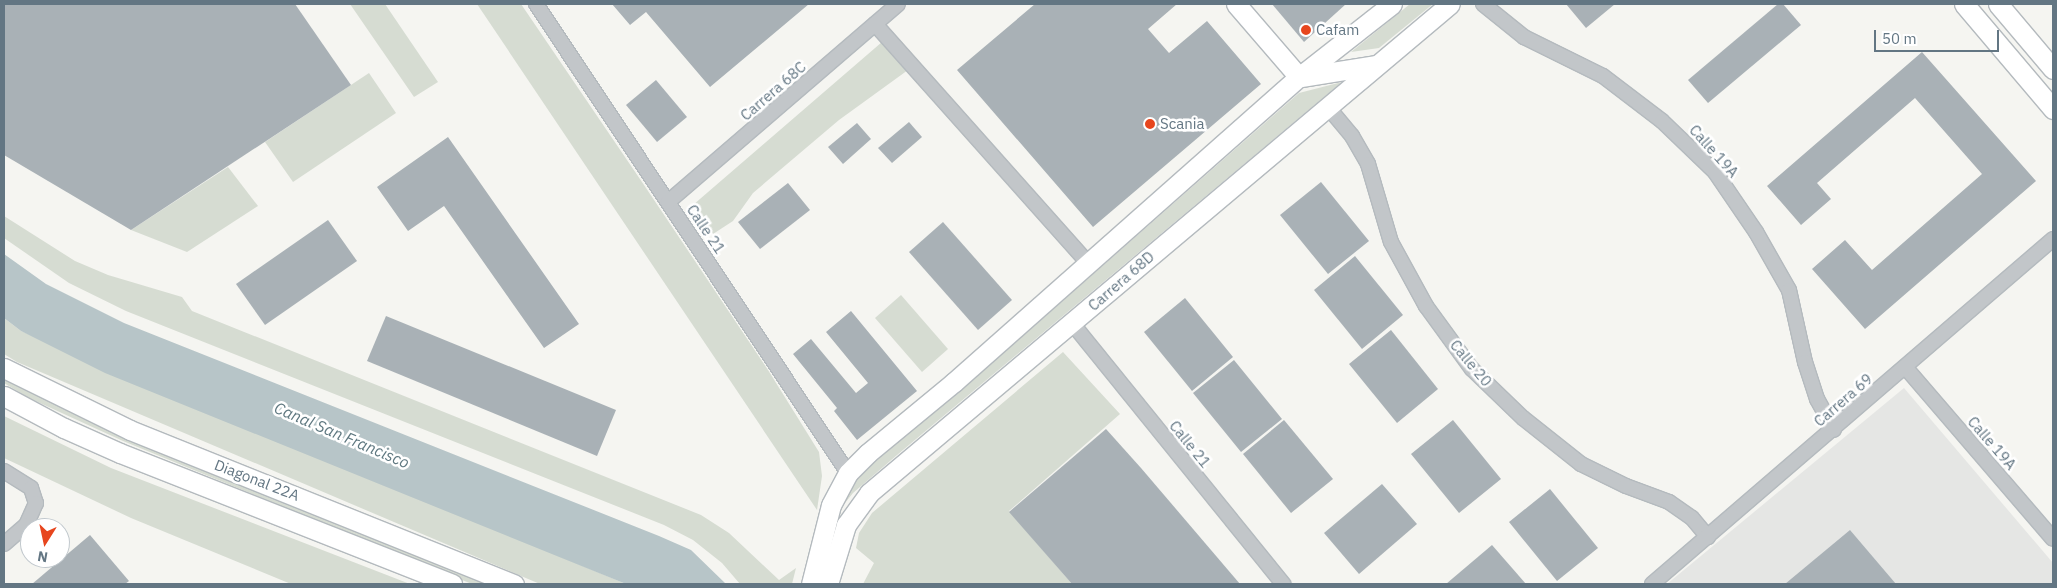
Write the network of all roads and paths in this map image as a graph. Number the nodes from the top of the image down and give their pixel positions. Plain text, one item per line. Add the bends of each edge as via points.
1 (536, 4) edge
2 (898, 4) edge
3 (1236, 4) edge
4 (1392, 4) edge
5 (1450, 4) edge
6 (1483, 4) edge
7 (1964, 4) edge
8 (1998, 4) edge
9 (875, 24) junction
10 (1376, 64) junction
11 (2053, 69) edge
12 (1299, 77) junction
13 (1327, 106) junction
14 (2053, 109) edge
15 (668, 202) junction
16 (2053, 239) edge
17 (1089, 264) junction
18 (1072, 323) junction
19 (4, 368) edge
20 (1906, 368) junction
21 (4, 396) edge
22 (1834, 430) junction
23 (4, 471) edge
24 (848, 473) junction
25 (1708, 537) junction
26 (2053, 539) edge
27 (4, 544) edge
28 (452, 584) edge
29 (514, 584) edge
30 (811, 584) edge
31 (828, 584) edge
32 (1283, 584) edge
33 (1652, 584) edge

1 - 15 street, Calle 21
2 - 9 street, Carrera 68C
3 - 12 main road
4 - 12 main road
5 - 10 main road, Carrera 68D
6 - 22 street, Calle 19A via 1524,37 1603,76 1662,121 1715,172 1756,232 1789,290 1805,362 1817,399
7 - 14 main road
8 - 11 main road
9 - 15 street, Carrera 68C
9 - 17 street
10 - 12 main road
10 - 13 main road, Carrera 68D
12 - 17 main road
13 - 18 main road, Carrera 68D
13 - 25 street, Calle 20 via 1352,136 1368,164 1391,242 1426,306 1472,369 1523,418 1581,464 1626,486 1670,502 1692,518
15 - 24 street, Calle 21
16 - 20 street, Carrera 69
17 - 24 main road
18 - 31 main road, Carrera 68D via 869,493 846,525
18 - 32 street, Calle 21
19 - 29 main road, Diagonal 22A via 130,430
20 - 22 street, Carrera 69
20 - 26 street, Calle 19A
21 - 28 main road, Diagonal 22A via 120,453
22 - 25 street, Carrera 69
23 - 27 street via 31,488 36,503 26,525
24 - 30 main road via 831,504
25 - 33 street, Carrera 69

